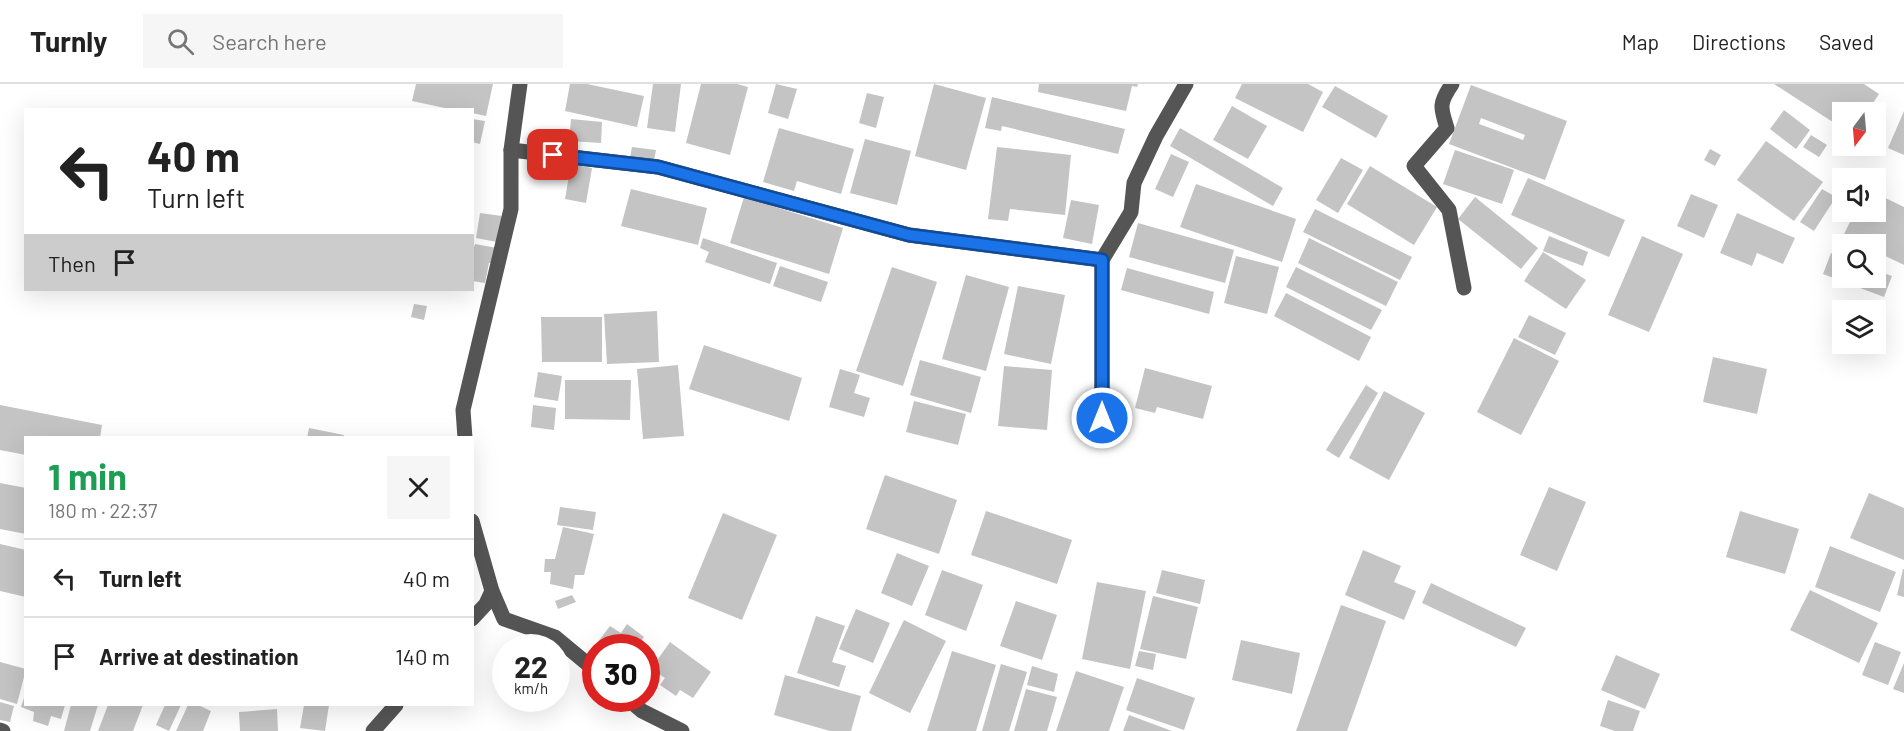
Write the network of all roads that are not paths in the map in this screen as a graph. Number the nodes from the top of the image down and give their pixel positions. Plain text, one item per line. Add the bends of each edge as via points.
1 (520, 84) edge
2 (1186, 84) edge
3 (1452, 84) edge
4 (511, 150) junction
5 (1102, 260) junction
6 (1464, 288) dead end
7 (1102, 418) dead end
8 (465, 436) edge
9 (474, 528) edge
10 (492, 591) junction
11 (474, 617) edge
12 (582, 659) edge
13 (395, 706) edge
14 (644, 712) edge
15 (373, 731) edge
16 (682, 731) edge

1 - 4 street
2 - 5 street via 1134,183 1131,212
3 - 6 street via 1442,99 1447,128 1414,166 1449,210
4 - 5 street via 658,167 909,235
4 - 8 street via 512,209 463,410
5 - 7 street
9 - 10 street
10 - 11 street
10 - 12 street via 504,619 555,637
13 - 15 street
14 - 16 street

